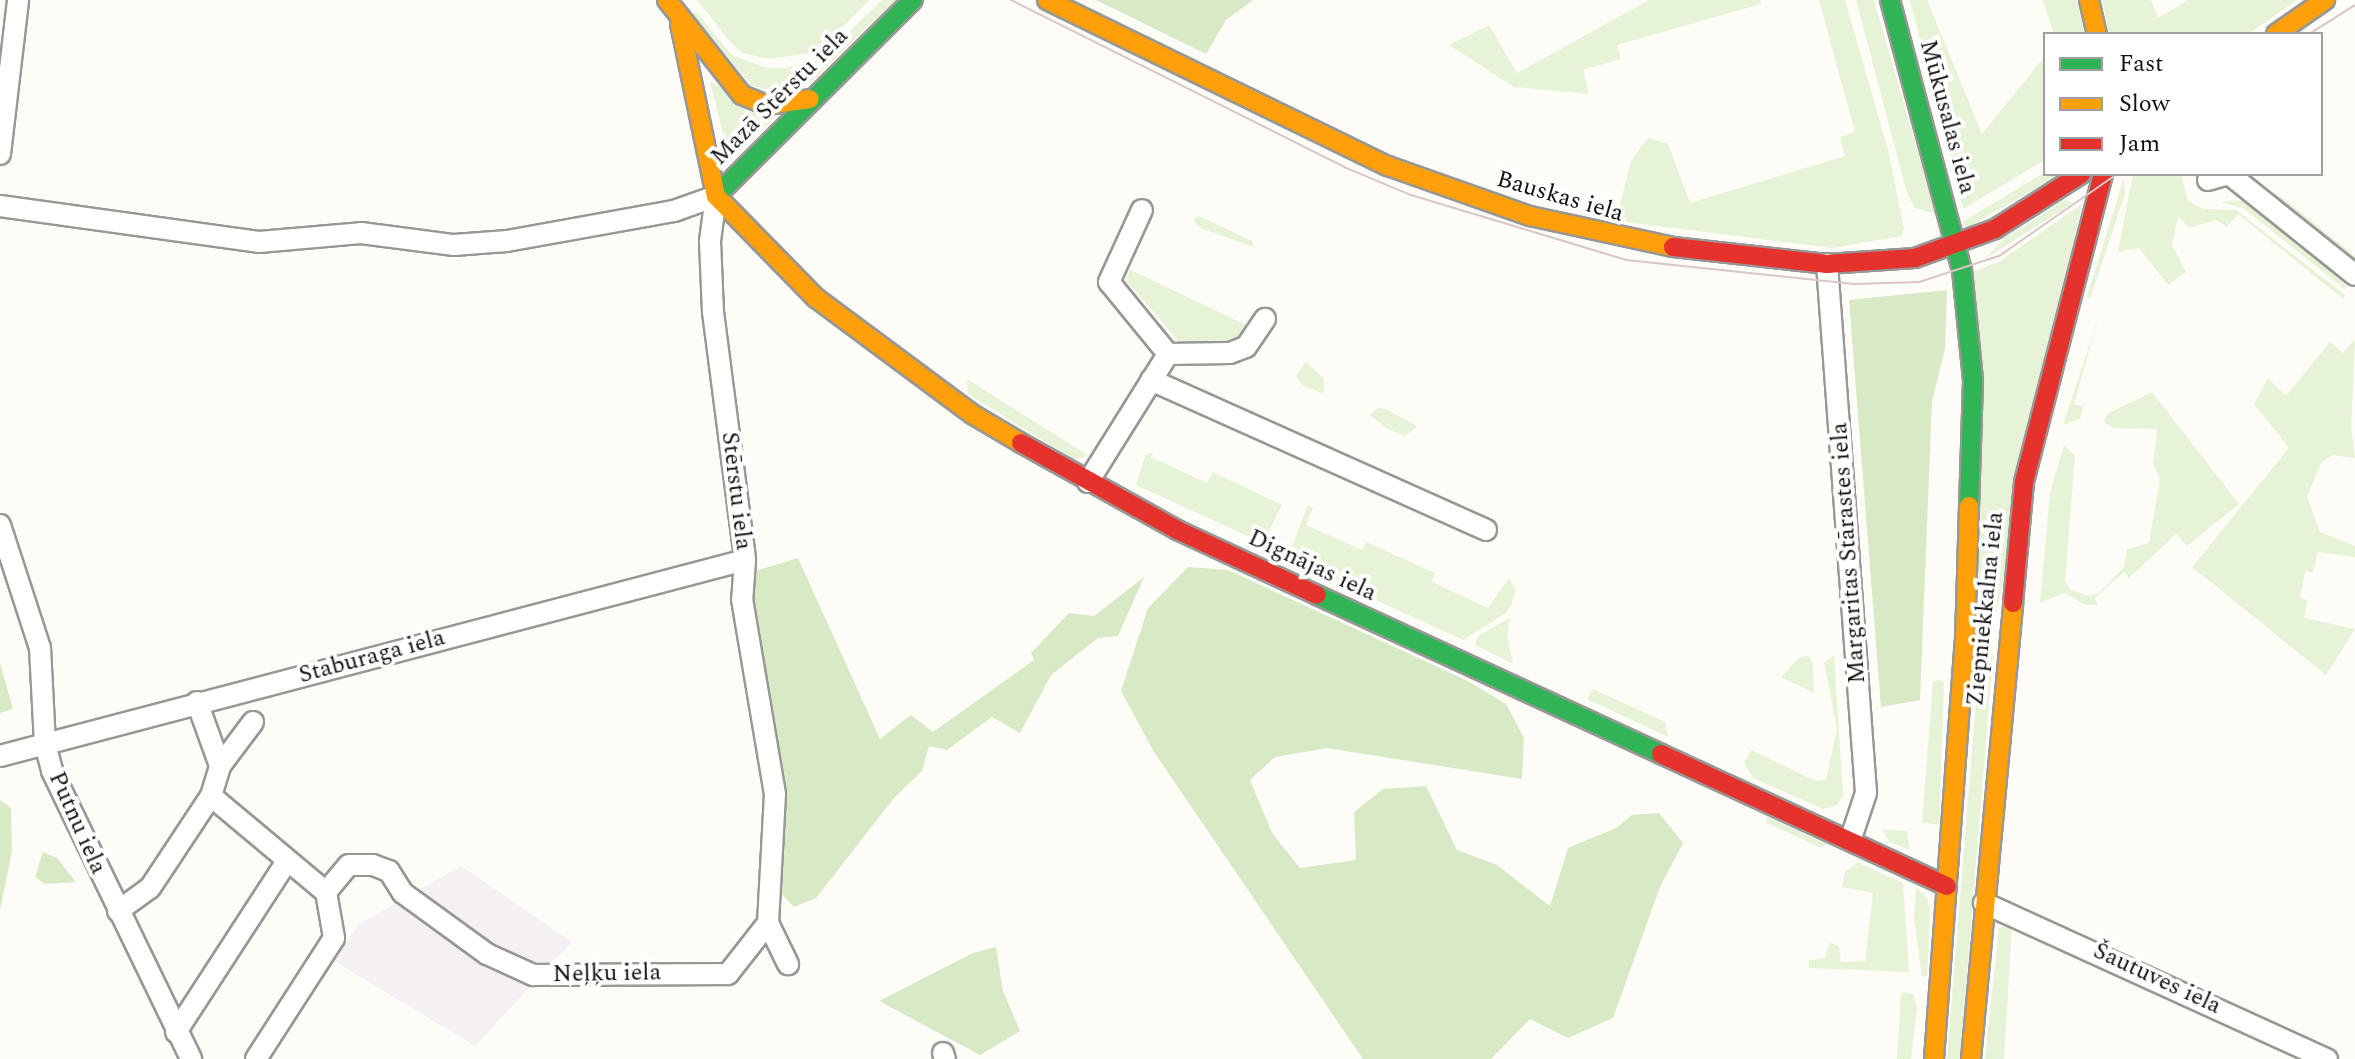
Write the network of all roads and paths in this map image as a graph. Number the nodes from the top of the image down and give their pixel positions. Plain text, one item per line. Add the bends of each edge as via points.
1 (18, 0) edge
2 (913, 0) edge
3 (1047, 0) edge
4 (1890, 0) edge
5 (2089, 0) edge
6 (2325, 0) edge
7 (673, 8) edge
8 (2097, 32) edge
9 (2279, 32) edge
10 (810, 99) junction
11 (0, 154) edge
12 (2078, 176) edge
13 (2103, 176) edge
14 (2222, 176) edge
15 (2231, 176) edge
16 (2208, 180) dead end
17 (716, 196) junction
18 (0, 206) edge
19 (1142, 210) dead end
20 (1956, 247) junction
21 (1827, 264) junction
22 (2355, 275) edge
23 (1265, 319) dead end
24 (1168, 354) junction
25 (1151, 380) junction
26 (1088, 482) junction
27 (0, 525) edge
28 (1486, 530) dead end
29 (745, 560) junction
30 (1965, 641) junction
31 (2006, 642) junction
32 (197, 702) junction
33 (253, 722) dead end
34 (45, 744) junction
35 (0, 756) edge
36 (220, 766) junction
37 (211, 796) junction
38 (1851, 838) junction
39 (287, 861) junction
40 (1947, 886) junction
41 (326, 892) junction
42 (1984, 903) junction
43 (118, 911) junction
44 (768, 923) junction
45 (788, 964) dead end
46 (176, 1032) junction
47 (191, 1059) edge
48 (256, 1059) edge
49 (1934, 1059) edge
50 (1971, 1059) edge
51 (2327, 1059) edge

1 - 11 street
2 - 10 main road, Mazā Stērstu iela
3 - 21 main road, Bauskas iela via 1354,152 1438,185 1599,236
4 - 20 main road, Mūkusalas iela
5 - 8 main road
6 - 9 main road
7 - 10 main road, Stērstu iela via 742,95 767,105
7 - 17 main road, Stērstu iela
10 - 17 main road, Mazā Stērstu iela
12 - 20 main road, Bauskas iela
13 - 31 main road, Ziepniekkalna iela via 2027,467
14 - 16 street
15 - 22 street
17 - 18 street via 674,211 507,241 454,245 361,233 259,242
17 - 26 main road, Dignājas iela via 816,298 863,335 972,414
17 - 29 street, Stērstu iela via 710,241 713,312
19 - 24 street via 1109,282
20 - 21 main road, Bauskas iela via 1915,258
20 - 30 main road, Ziepniekkalna iela via 1975,441
21 - 38 street, Margaritas Stārastes iela via 1866,793
23 - 24 street via 1246,347 1230,353
24 - 25 street
25 - 26 street
25 - 28 street
26 - 38 main road, Dignājas iela via 1177,530
27 - 34 street, Putnu iela via 40,648
29 - 32 street, Staburaga iela
29 - 44 street, Stērstu iela via 742,599 775,794
30 - 31 main road via 1986,622 1999,626
30 - 40 main road, Ziepniekkalna iela
31 - 42 main road, Ziepniekkalna iela
32 - 34 street, Staburaga iela
32 - 36 street
33 - 36 street
34 - 35 street, Staburaga iela
34 - 43 street, Putnu iela via 52,771
36 - 37 street
37 - 39 street
37 - 43 street via 150,888
38 - 40 main road, Dignājas iela
39 - 41 street
39 - 46 street
40 - 49 main road, Ziepniekkalna iela
41 - 44 street, Neļķu iela via 349,865 389,871 403,893 487,954 533,975 728,974
41 - 48 street via 334,938
42 - 50 main road, Ziepniekkalna iela
42 - 51 street, Šautuves iela
43 - 46 street, Putnu iela
44 - 45 street, Stērstu iela
46 - 47 street, Putnu iela

